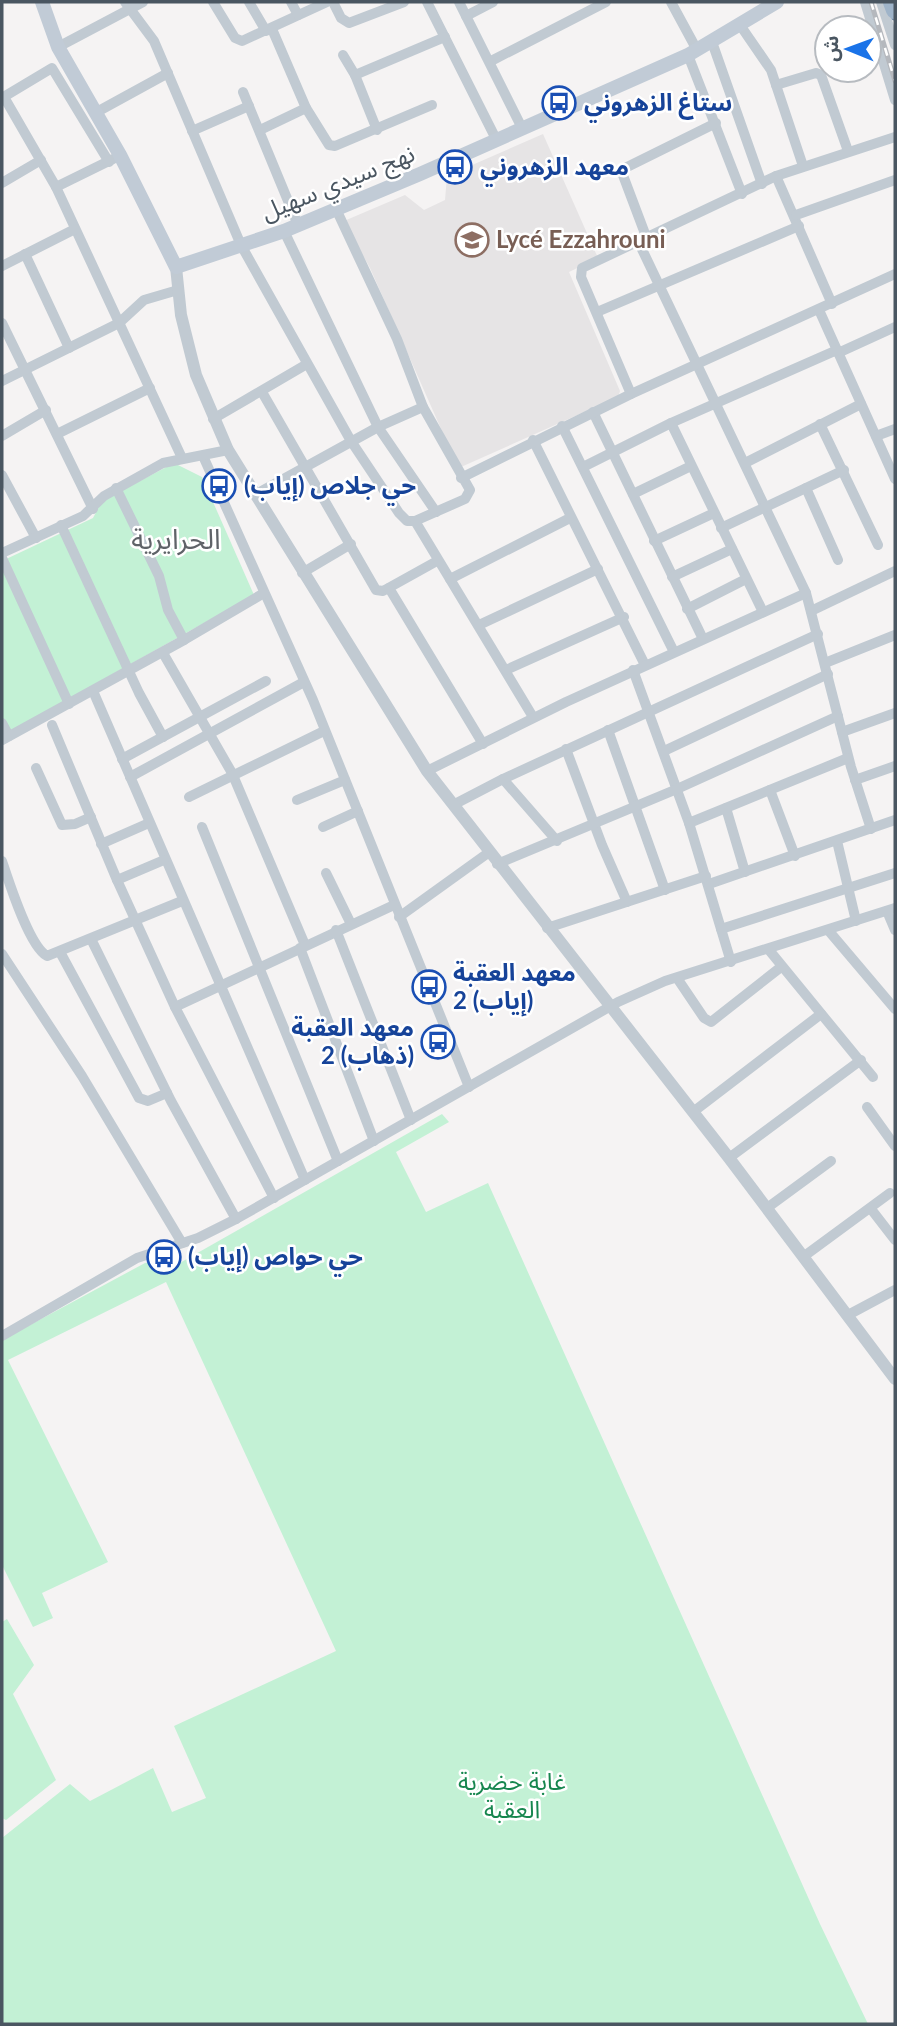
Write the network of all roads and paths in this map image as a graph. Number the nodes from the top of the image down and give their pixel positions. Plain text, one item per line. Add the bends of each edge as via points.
1 (42, 2) edge
2 (143, 2) edge
3 (213, 2) edge
4 (249, 2) edge
5 (291, 2) edge
6 (327, 2) edge
7 (333, 2) edge
8 (404, 2) edge
9 (428, 2) edge
10 (459, 2) edge
11 (493, 2) edge
12 (606, 2) edge
13 (671, 2) edge
14 (777, 2) edge
15 (865, 2) edge
16 (881, 2) edge
17 (892, 2) edge
18 (127, 6) edge
19 (895, 10) edge
20 (298, 15) junction
21 (466, 16) junction
22 (740, 25) junction
23 (269, 30) junction
24 (445, 37) junction
25 (712, 42) junction
26 (895, 45) edge
27 (58, 47) junction
28 (692, 53) junction
29 (343, 55) dead end
30 (491, 61) junction
31 (59, 65) junction
32 (168, 73) junction
33 (355, 75) junction
34 (776, 86) junction
35 (243, 92) dead end
36 (3, 98) edge
37 (895, 100) edge
38 (432, 105) dead end
39 (249, 106) junction
40 (306, 108) junction
41 (95, 113) junction
42 (716, 122) junction
43 (522, 128) junction
44 (260, 130) junction
45 (377, 130) junction
46 (192, 131) junction
47 (895, 137) edge
48 (496, 139) junction
49 (848, 151) junction
50 (115, 159) junction
51 (41, 160) junction
52 (803, 166) junction
53 (776, 176) junction
54 (895, 180) edge
55 (2, 183) edge
56 (762, 184) junction
57 (56, 187) junction
58 (742, 194) junction
59 (336, 209) junction
60 (798, 220) junction
61 (298, 225) junction
62 (75, 229) junction
63 (284, 231) junction
64 (643, 241) junction
65 (241, 245) junction
66 (24, 254) junction
67 (2, 265) edge
68 (176, 267) junction
69 (895, 274) edge
70 (659, 286) junction
71 (178, 290) junction
72 (832, 304) junction
73 (819, 310) junction
74 (597, 312) junction
75 (119, 323) junction
76 (2, 324) edge
77 (895, 327) edge
78 (69, 348) junction
79 (838, 351) junction
80 (307, 364) junction
81 (696, 364) junction
82 (26, 368) junction
83 (2, 381) edge
84 (150, 388) junction
85 (262, 392) junction
86 (631, 394) junction
87 (714, 403) junction
88 (861, 404) junction
89 (423, 407) junction
90 (46, 410) junction
91 (593, 412) junction
92 (213, 419) junction
93 (671, 423) junction
94 (820, 424) junction
95 (378, 426) junction
96 (562, 426) junction
97 (895, 429) edge
98 (57, 434) junction
99 (2, 436) edge
100 (876, 436) junction
101 (533, 440) junction
102 (351, 441) junction
103 (228, 450) junction
104 (612, 450) junction
105 (203, 456) junction
106 (182, 458) junction
107 (746, 463) junction
108 (306, 465) junction
109 (691, 466) junction
110 (583, 467) junction
111 (844, 470) junction
112 (2, 475) edge
113 (461, 478) junction
114 (895, 480) edge
115 (117, 488) junction
116 (806, 488) junction
117 (256, 494) junction
118 (633, 494) junction
119 (766, 506) junction
120 (93, 509) junction
121 (436, 512) junction
122 (714, 513) junction
123 (569, 517) junction
124 (415, 521) junction
125 (61, 525) junction
126 (721, 528) junction
127 (36, 538) junction
128 (654, 541) junction
129 (351, 544) junction
130 (878, 545) dead end
131 (732, 549) junction
132 (2, 556) edge
133 (838, 559) dead end
134 (437, 561) junction
135 (598, 569) junction
136 (895, 571) edge
137 (302, 573) junction
138 (672, 577) junction
139 (450, 579) junction
140 (746, 579) junction
141 (389, 588) junction
142 (264, 593) junction
143 (806, 593) junction
144 (687, 609) junction
145 (811, 611) junction
146 (763, 612) junction
147 (624, 617) junction
148 (479, 625) junction
149 (818, 634) junction
150 (895, 635) edge
151 (703, 639) junction
152 (184, 640) junction
153 (674, 652) junction
154 (163, 653) junction
155 (645, 665) junction
156 (827, 669) junction
157 (128, 670) junction
158 (506, 670) junction
159 (633, 670) junction
160 (266, 681) dead end
161 (304, 682) junction
162 (93, 691) junction
163 (69, 704) junction
164 (650, 711) junction
165 (895, 713) edge
166 (838, 716) junction
167 (533, 717) junction
168 (200, 718) junction
169 (2, 723) edge
170 (52, 725) dead end
171 (608, 730) junction
172 (324, 731) junction
173 (842, 732) junction
174 (213, 734) junction
175 (163, 737) junction
176 (5, 738) edge
177 (483, 744) junction
178 (566, 749) junction
179 (664, 751) junction
180 (848, 758) junction
181 (122, 759) junction
182 (895, 766) edge
183 (36, 768) dead end
184 (427, 771) junction
185 (232, 773) junction
186 (130, 777) junction
187 (503, 779) junction
188 (345, 780) junction
189 (855, 780) junction
190 (677, 789) junction
191 (770, 790) junction
192 (189, 797) dead end
193 (297, 800) dead end
194 (453, 805) junction
195 (635, 807) junction
196 (726, 808) junction
197 (358, 811) junction
198 (91, 817) junction
199 (895, 820) edge
200 (149, 823) junction
201 (689, 823) junction
202 (593, 825) junction
203 (202, 827) dead end
204 (323, 827) dead end
205 (871, 829) junction
206 (556, 841) junction
207 (836, 841) junction
208 (102, 844) junction
209 (488, 853) junction
210 (796, 856) junction
211 (164, 860) junction
212 (2, 861) edge
213 (498, 864) junction
214 (745, 872) junction
215 (326, 873) dead end
216 (895, 873) edge
217 (117, 880) junction
218 (707, 880) junction
219 (848, 887) junction
220 (665, 890) junction
221 (182, 901) junction
222 (627, 902) junction
223 (394, 905) junction
224 (891, 910) edge
225 (399, 916) junction
226 (134, 920) junction
227 (856, 920) junction
228 (351, 923) junction
229 (547, 928) junction
230 (721, 929) junction
231 (336, 930) junction
232 (828, 930) junction
233 (895, 930) edge
234 (91, 939) junction
235 (302, 946) junction
236 (769, 950) junction
237 (60, 952) junction
238 (2, 954) edge
239 (731, 962) junction
240 (258, 967) junction
241 (781, 967) junction
242 (677, 978) junction
243 (220, 985) junction
244 (611, 1006) junction
245 (175, 1007) junction
246 (895, 1009) edge
247 (821, 1014) junction
248 (860, 1060) junction
249 (873, 1077) dead end
250 (469, 1087) junction
251 (167, 1093) junction
252 (867, 1108) dead end
253 (693, 1112) junction
254 (411, 1120) junction
255 (374, 1141) junction
256 (895, 1146) edge
257 (729, 1158) junction
258 (338, 1161) junction
259 (831, 1161) dead end
260 (305, 1180) junction
261 (890, 1194) dead end
262 (274, 1198) junction
263 (767, 1208) junction
264 (871, 1209) junction
265 (236, 1219) junction
266 (895, 1240) edge
267 (182, 1243) junction
268 (803, 1257) junction
269 (895, 1290) edge
270 (848, 1315) junction
271 (2, 1336) edge
272 (895, 1379) edge

1 - 27 main road
2 - 18 street
3 - 23 street via 239,41
4 - 23 street
5 - 20 street
6 - 20 street
7 - 8 street via 349,23
9 - 24 street
10 - 21 street
11 - 21 street
12 - 30 street
13 - 28 street
14 - 22 main road, نهج سيدي سهيل
15 - 37 street
16 - 26 street
17 - 19 highway
18 - 27 street
18 - 32 street via 154,41
20 - 23 street
21 - 30 street
22 - 25 main road, نهج سيدي سهيل
22 - 34 street via 768,64
23 - 40 street
24 - 33 street
24 - 48 street
25 - 28 main road, نهج سيدي سهيل
25 - 56 street
27 - 31 main road
28 - 42 street
28 - 43 main road, نهج سيدي سهيل
29 - 33 street
30 - 43 street
31 - 36 street
31 - 41 main road
31 - 50 street
32 - 41 street
32 - 46 street
33 - 45 street
34 - 49 street via 819,73
34 - 52 street
35 - 39 street
36 - 51 street
38 - 45 street
39 - 44 street
39 - 46 street
40 - 44 street
40 - 45 street via 329,145
41 - 50 main road
42 - 58 street
42 - 64 street via 623,168 622,178
43 - 48 main road, نهج سيدي سهيل
44 - 61 street
46 - 65 street
47 - 49 street
48 - 59 main road, نهج سيدي سهيل
49 - 52 street
50 - 57 street
50 - 68 main road
51 - 55 street
51 - 57 street
52 - 53 street
53 - 56 street
53 - 60 street
54 - 60 street
56 - 58 street
57 - 62 street
58 - 64 street
59 - 61 main road, نهج سيدي سهيل
59 - 89 street via 397,339
60 - 70 street
60 - 72 street
61 - 63 main road, نهج سيدي سهيل
62 - 66 street
62 - 75 street
63 - 65 main road, نهج سيدي سهيل
63 - 95 street
64 - 70 street
64 - 74 street via 581,270
65 - 68 main road, نهج سيدي سهيل
65 - 80 street
66 - 67 street
66 - 78 street
68 - 71 street
69 - 72 street
70 - 74 street
70 - 81 street
71 - 75 street via 145,300
71 - 92 street via 189,352
72 - 73 street
73 - 79 street
73 - 81 street
74 - 86 street
75 - 78 street
75 - 84 street
76 - 82 street
77 - 79 street
78 - 82 street
79 - 87 street
79 - 88 street
80 - 85 street
80 - 102 street
81 - 86 street
81 - 87 street
82 - 83 street
82 - 90 street
84 - 98 street
84 - 106 street
85 - 92 street
85 - 108 street
86 - 91 street
87 - 93 street
87 - 107 street
88 - 94 street
88 - 100 street
89 - 95 street
89 - 113 street
90 - 98 street
90 - 99 street
91 - 96 street
91 - 104 street
92 - 103 street
93 - 104 street
93 - 109 street
94 - 107 street
94 - 111 street
95 - 102 street
95 - 121 street
96 - 101 street
96 - 110 street
97 - 100 street
98 - 120 street
100 - 114 street
101 - 113 street
101 - 123 street
102 - 108 street
102 - 124 street via 399,513 407,521
103 - 105 street
103 - 117 street
104 - 110 street
104 - 118 street
105 - 106 street
105 - 142 street
106 - 115 street
107 - 119 street
108 - 117 street
108 - 129 street
109 - 118 street
109 - 122 street
110 - 153 street
111 - 116 street
111 - 130 street
112 - 127 street
113 - 121 street via 470,490 468,497
115 - 120 street
115 - 152 street
116 - 119 street
116 - 133 street
117 - 137 street
118 - 128 street
119 - 126 street
119 - 143 street
120 - 125 street
121 - 124 street
122 - 126 street
122 - 128 street
123 - 135 street
123 - 139 street
124 - 134 street
125 - 127 street
125 - 157 street
126 - 131 street
127 - 132 street
128 - 138 street
129 - 137 street
129 - 141 street via 373,587 379,592
131 - 138 street
131 - 140 street
132 - 163 street
134 - 139 street
134 - 141 street
135 - 147 street
135 - 148 street
136 - 145 street
137 - 184 street
138 - 144 street
139 - 148 street
140 - 144 street
140 - 146 street
141 - 177 street
142 - 152 street
142 - 161 street
143 - 145 street
143 - 146 street
144 - 151 street
145 - 149 street
146 - 151 street
147 - 155 street
147 - 158 street
148 - 158 street
149 - 156 street
149 - 164 street
150 - 156 street
151 - 153 street
152 - 154 street
153 - 155 street
154 - 157 street
154 - 168 street
155 - 159 street
156 - 166 street
156 - 179 street
157 - 162 street
157 - 175 street
158 - 167 street
159 - 164 street
159 - 167 street
160 - 168 street
161 - 172 street
161 - 174 street
162 - 163 street
162 - 181 street
163 - 176 street
164 - 171 street
164 - 179 street
165 - 173 street
166 - 173 street
166 - 190 street
167 - 177 street
168 - 174 street
168 - 175 street
169 - 176 street
170 - 198 street
171 - 178 street
171 - 195 street
172 - 185 street
172 - 188 street
173 - 180 street
174 - 185 street
174 - 186 street
175 - 181 street
177 - 184 street
178 - 187 street
178 - 202 street
179 - 190 street
180 - 189 street
180 - 191 street
181 - 186 street
182 - 189 street
183 - 198 street via 62,825
184 - 194 street
185 - 192 street
185 - 235 street
186 - 200 street
187 - 194 street
187 - 206 street
188 - 193 street
188 - 197 street
189 - 205 street
190 - 195 street
190 - 201 street
191 - 196 street
191 - 210 street
194 - 209 street
195 - 202 street
195 - 220 street
196 - 201 street
196 - 214 street
197 - 204 street
197 - 223 street
198 - 208 street
199 - 205 street
200 - 208 street
200 - 211 street
201 - 218 street
202 - 206 street
202 - 222 street
203 - 240 street
205 - 207 street
206 - 213 street
207 - 210 street
207 - 219 street
208 - 217 street
209 - 213 street
209 - 225 street
210 - 214 street
211 - 217 street
211 - 221 street
212 - 237 street via 41,953
213 - 229 street
214 - 218 street
215 - 228 street
216 - 219 street
217 - 226 street
218 - 220 street
218 - 230 street
219 - 227 street
219 - 230 street
220 - 222 street
221 - 226 street
221 - 243 street
222 - 229 street
223 - 225 street
223 - 228 street
224 - 227 street
224 - 233 street
225 - 250 street
226 - 234 street
226 - 245 street
227 - 232 street
228 - 231 street
229 - 244 street
230 - 239 street
231 - 235 street
231 - 254 street
232 - 236 street
232 - 246 street
234 - 237 street
234 - 251 street
235 - 240 street
235 - 255 street
236 - 239 street
236 - 241 street
237 - 251 street via 139,1098 148,1101
238 - 267 street
239 - 242 street
240 - 243 street
240 - 258 street
241 - 242 street via 711,1022
241 - 247 street
242 - 244 street
243 - 245 street
243 - 260 street
244 - 250 street
244 - 253 street
245 - 262 street
247 - 248 street
247 - 253 street
248 - 249 street
248 - 257 street
250 - 254 street
251 - 265 street
252 - 256 street
253 - 257 street
254 - 255 street
255 - 258 street
257 - 263 street
258 - 260 street
259 - 263 street
260 - 262 street
261 - 264 street
262 - 265 street
263 - 268 street
264 - 266 street
264 - 268 street
265 - 267 street
267 - 271 street via 137,1258
268 - 270 street
269 - 270 street
270 - 272 street

